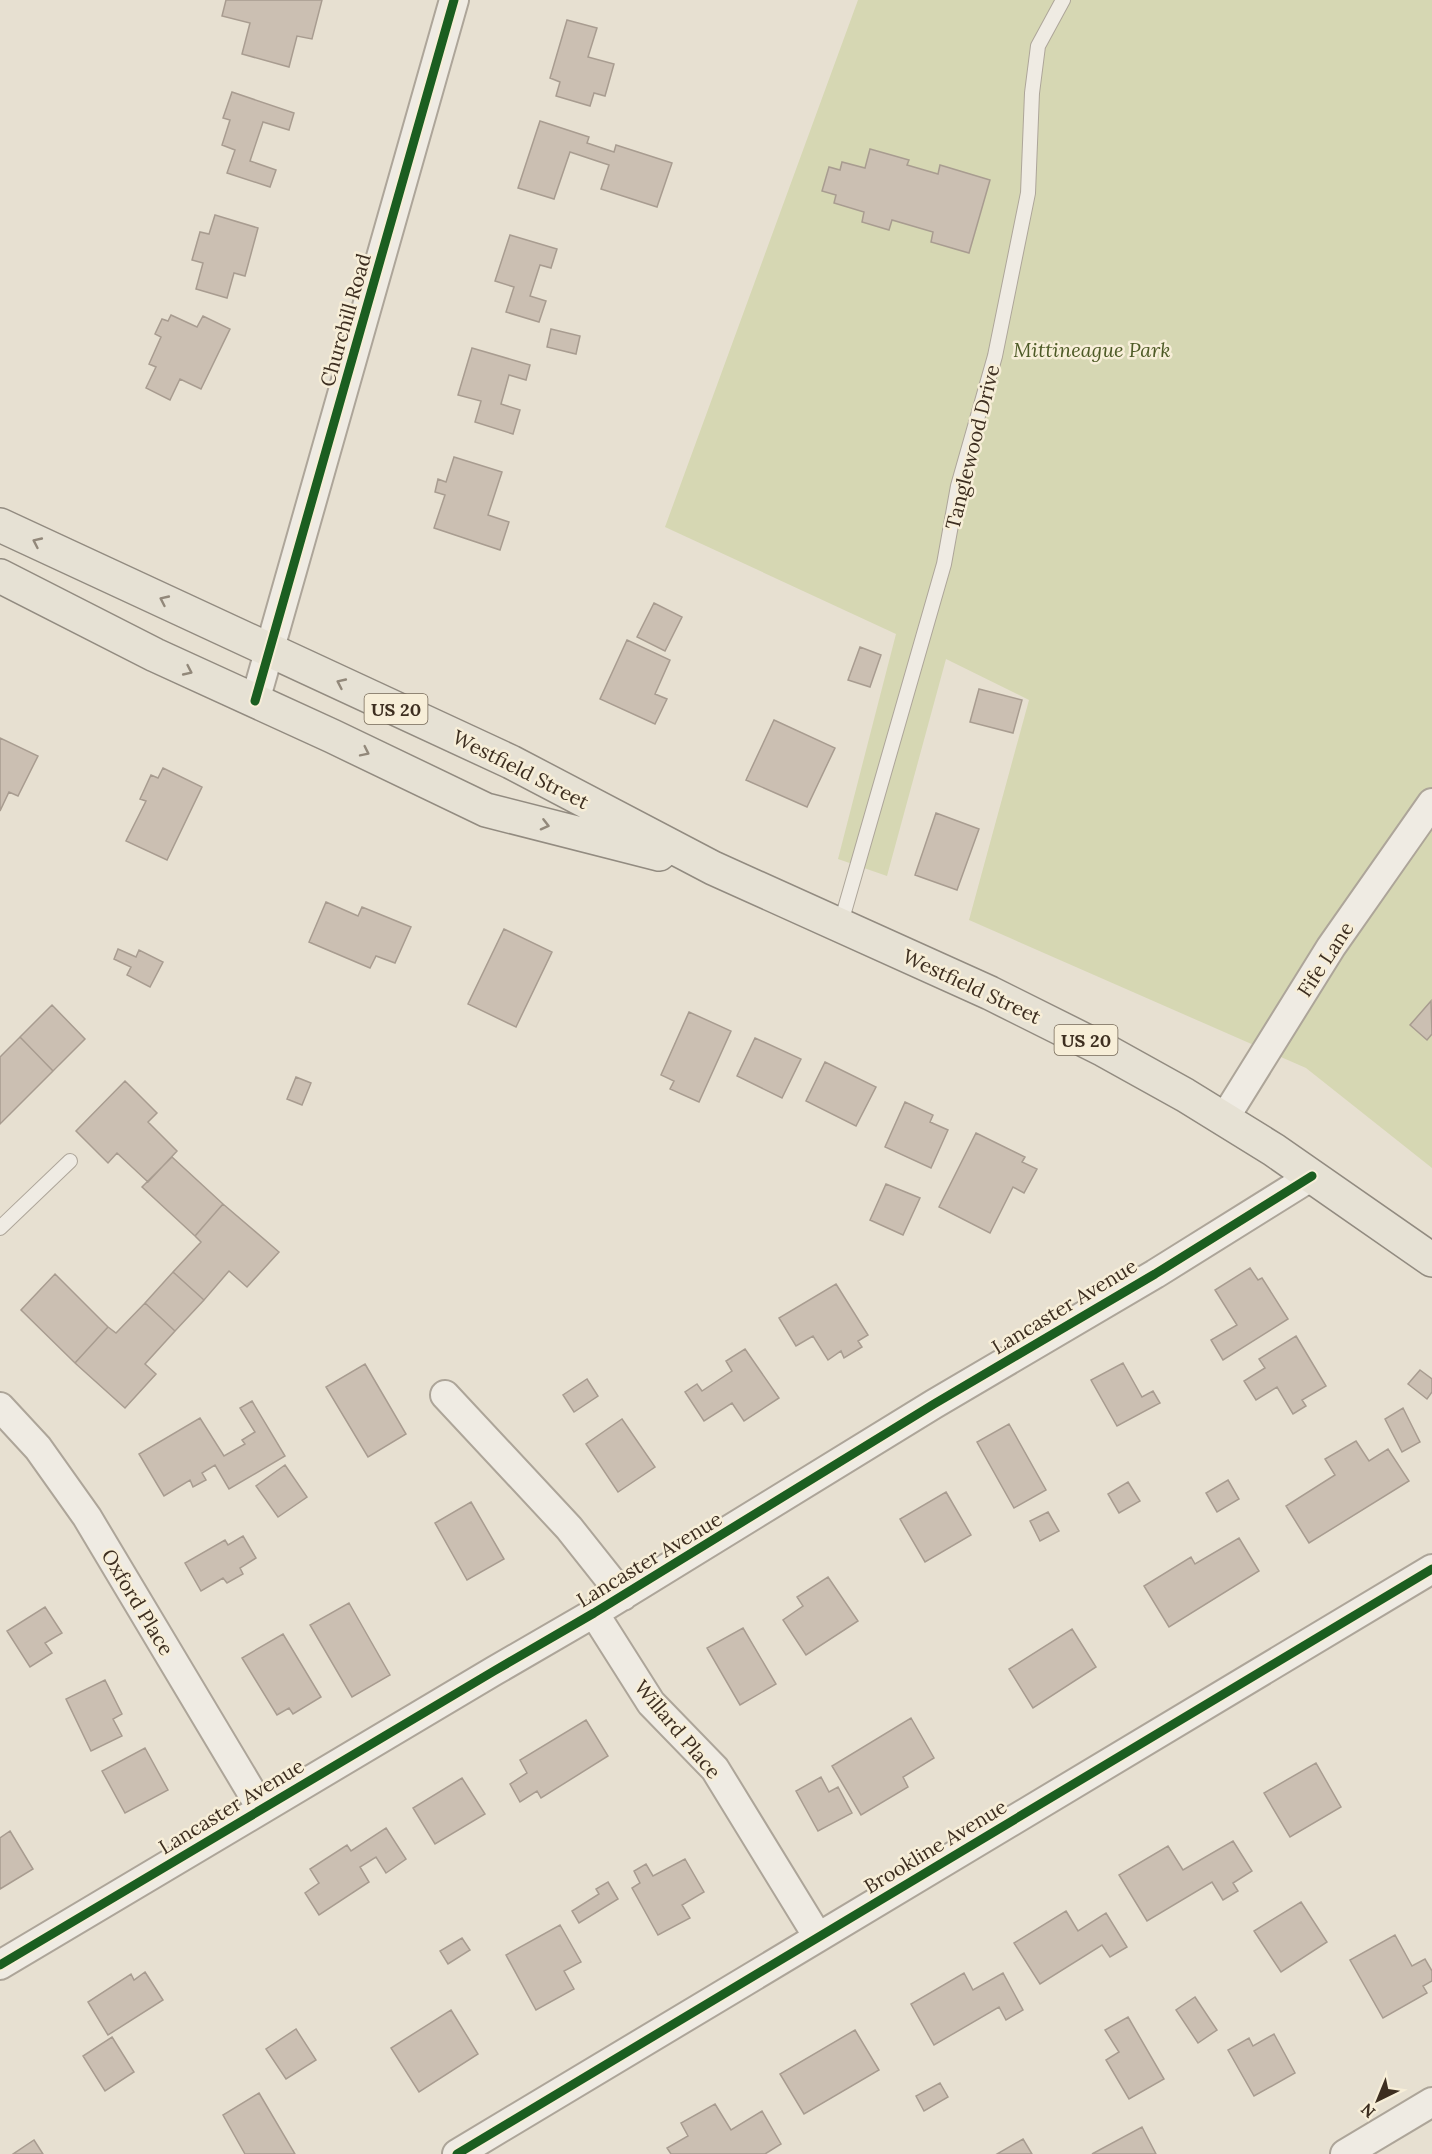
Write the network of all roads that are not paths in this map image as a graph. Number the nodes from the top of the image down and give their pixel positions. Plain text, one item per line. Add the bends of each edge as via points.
1 (454, 0) edge
2 (1063, 0) edge
3 (0, 525) edge
4 (0, 576) edge
5 (270, 650) junction
6 (255, 701) junction
7 (1432, 803) edge
8 (713, 868) junction
9 (840, 926) junction
10 (1224, 1119) junction
11 (70, 1161) dead end
12 (1312, 1176) junction
13 (0, 1227) edge
14 (1432, 1260) edge
15 (445, 1395) dead end
16 (0, 1407) edge
17 (1432, 1569) edge
18 (623, 1596) junction
19 (594, 1613) junction
20 (261, 1808) junction
21 (818, 1937) junction
22 (0, 1965) edge
23 (1432, 2102) edge
24 (457, 2154) edge
25 (1345, 2154) edge

1 - 5 street, Churchill Road
2 - 9 lane, Tanglewood Drive via 1038,46 1028,193 995,356 958,486 944,564
5 -> 3 main road, Westfield Street / US 20
4 -> 6 main road, Westfield Street / US 20
5 - 6 street, Churchill Road
8 -> 5 main road, Westfield Street / US 20 via 511,762
6 -> 8 main road, Westfield Street / US 20 via 486,810
7 - 10 street, Fife Lane via 1331,948
8 - 9 main road, Westfield Street / US 20
9 - 10 main road, Westfield Street / US 20 via 1047,1021
10 - 12 main road, Westfield Street / US 20
11 - 13 lane
12 - 14 main road, Westfield Street / US 20
12 - 18 street, Lancaster Avenue
15 - 18 street via 570,1528
16 - 20 street, Oxford Place via 38,1448 81,1508
17 - 21 street, Brookline Avenue
18 - 19 street, Lancaster Avenue
19 - 20 street, Lancaster Avenue
19 - 21 street, Willard Place via 651,1703 715,1769
20 - 22 street, Lancaster Avenue
21 - 24 street, Brookline Avenue
23 - 25 street

